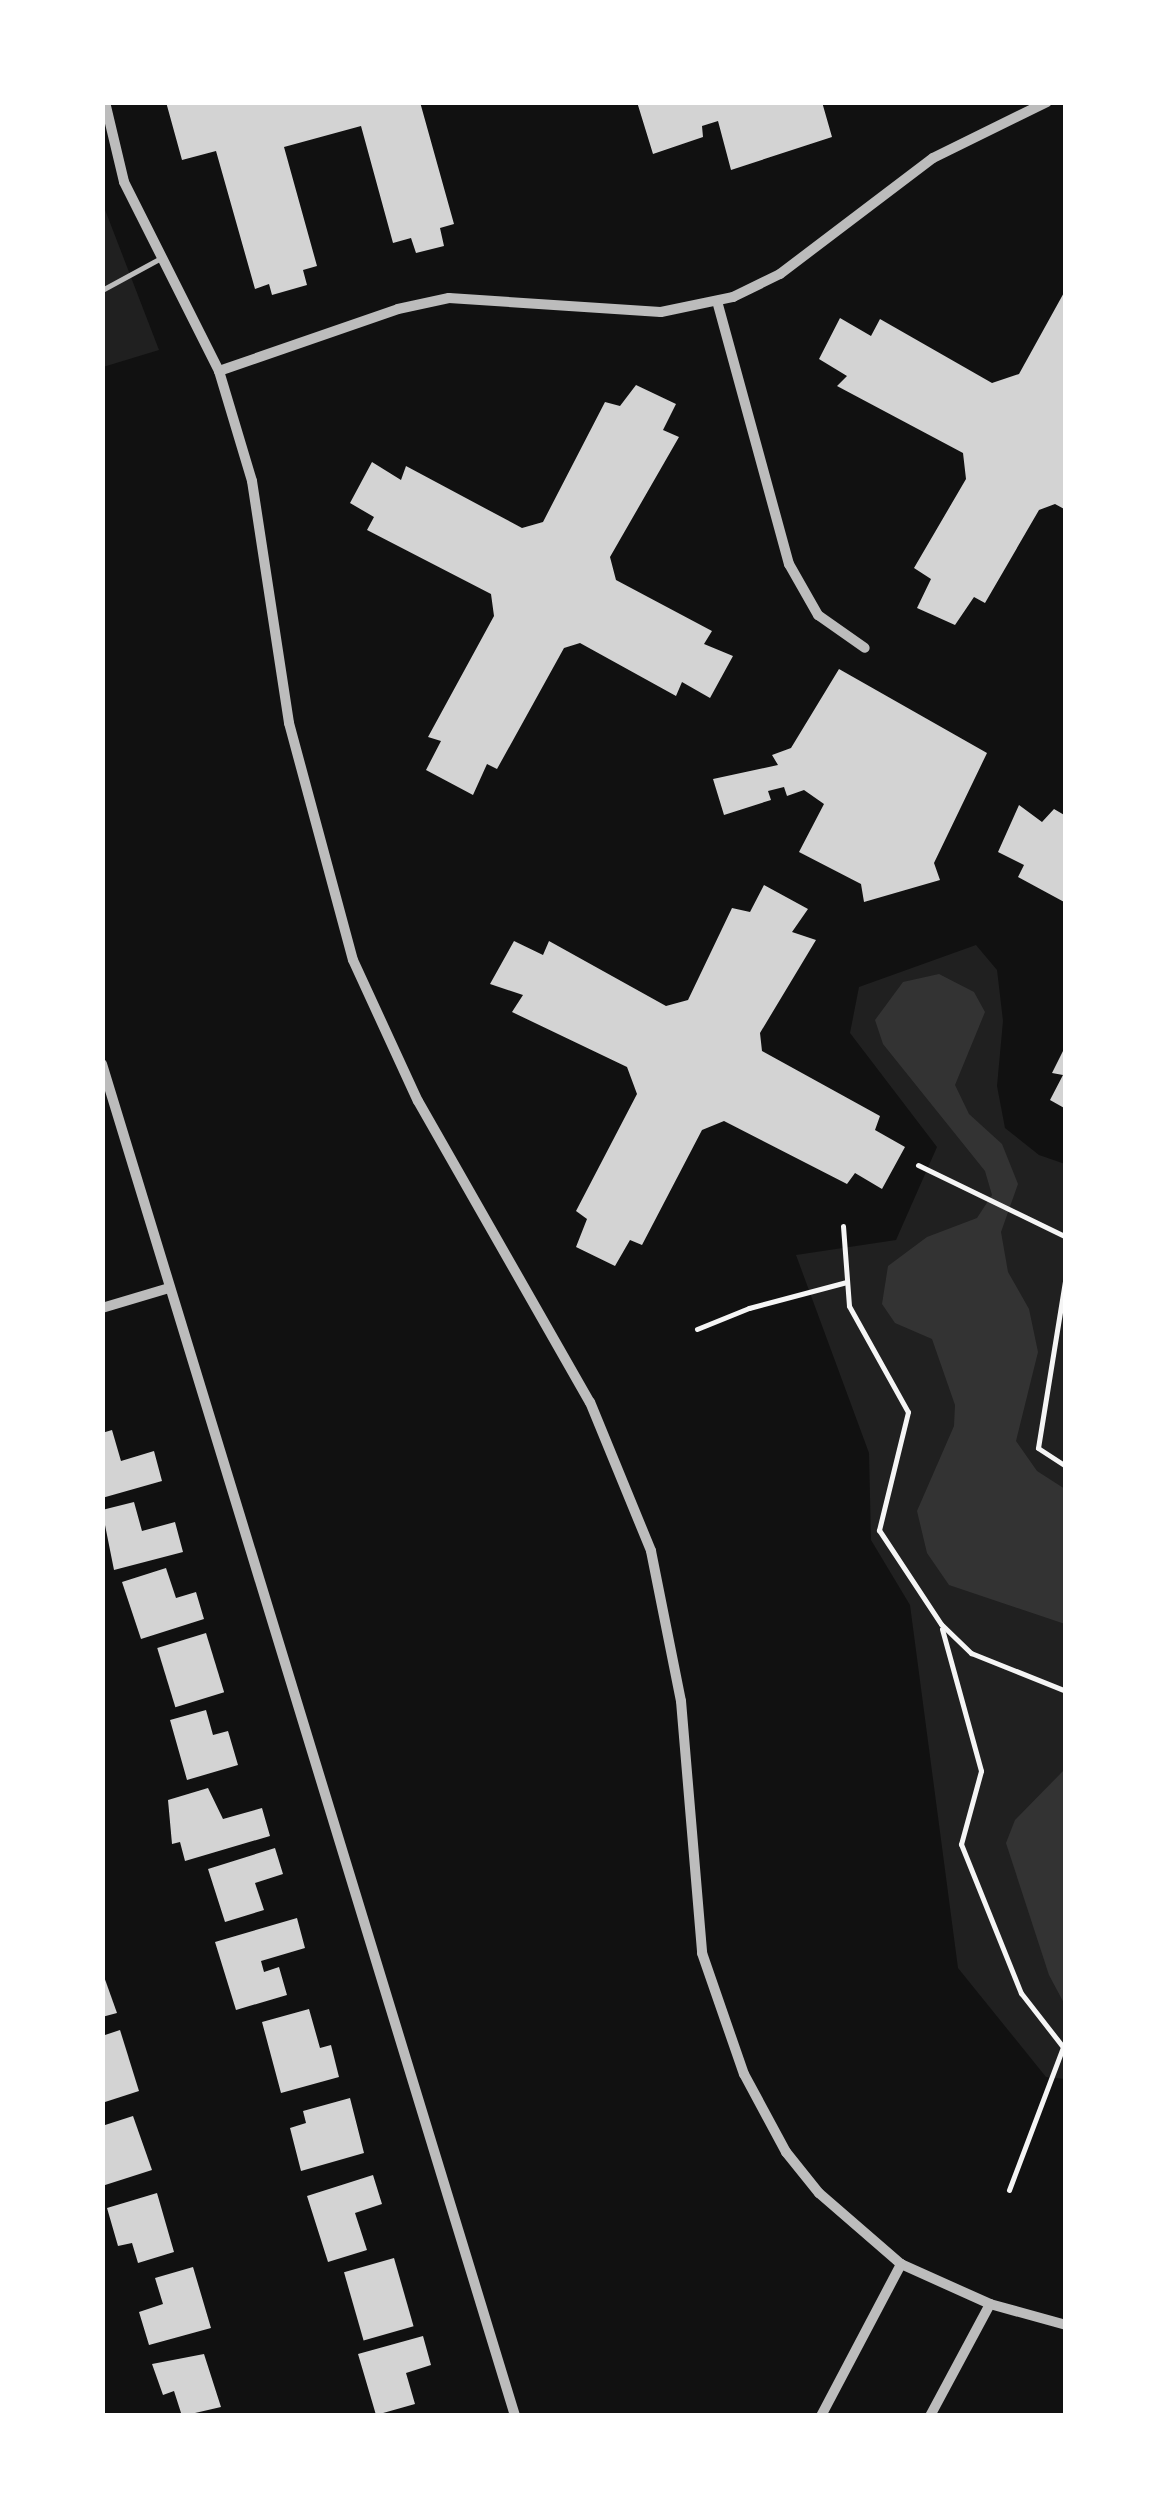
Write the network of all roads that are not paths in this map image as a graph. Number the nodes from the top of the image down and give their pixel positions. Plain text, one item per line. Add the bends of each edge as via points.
1 (105, 102) edge
2 (1047, 102) edge
3 (162, 257) junction
4 (102, 290) edge
5 (718, 301) junction
6 (219, 371) junction
7 (866, 648) dead end
8 (102, 1064) edge
9 (170, 1288) junction
10 (102, 1308) edge
11 (900, 2264) junction
12 (990, 2304) junction
13 (1066, 2325) edge
14 (515, 2416) edge
15 (821, 2416) edge
16 (930, 2416) edge

1 - 3 street via 124,182
2 - 5 street via 933,158 780,274
3 - 4 lane
3 - 6 street
5 - 6 street via 660,312 449,298 398,308
5 - 7 street via 789,564 818,615
6 - 11 street via 266,540 293,739 353,960 418,1101 590,1402 651,1550 681,1700 700,1940 728,2036 786,2152 819,2192
8 - 9 street
9 - 10 street
9 - 14 street
11 - 12 street
11 - 15 street
12 - 13 street
12 - 16 street

